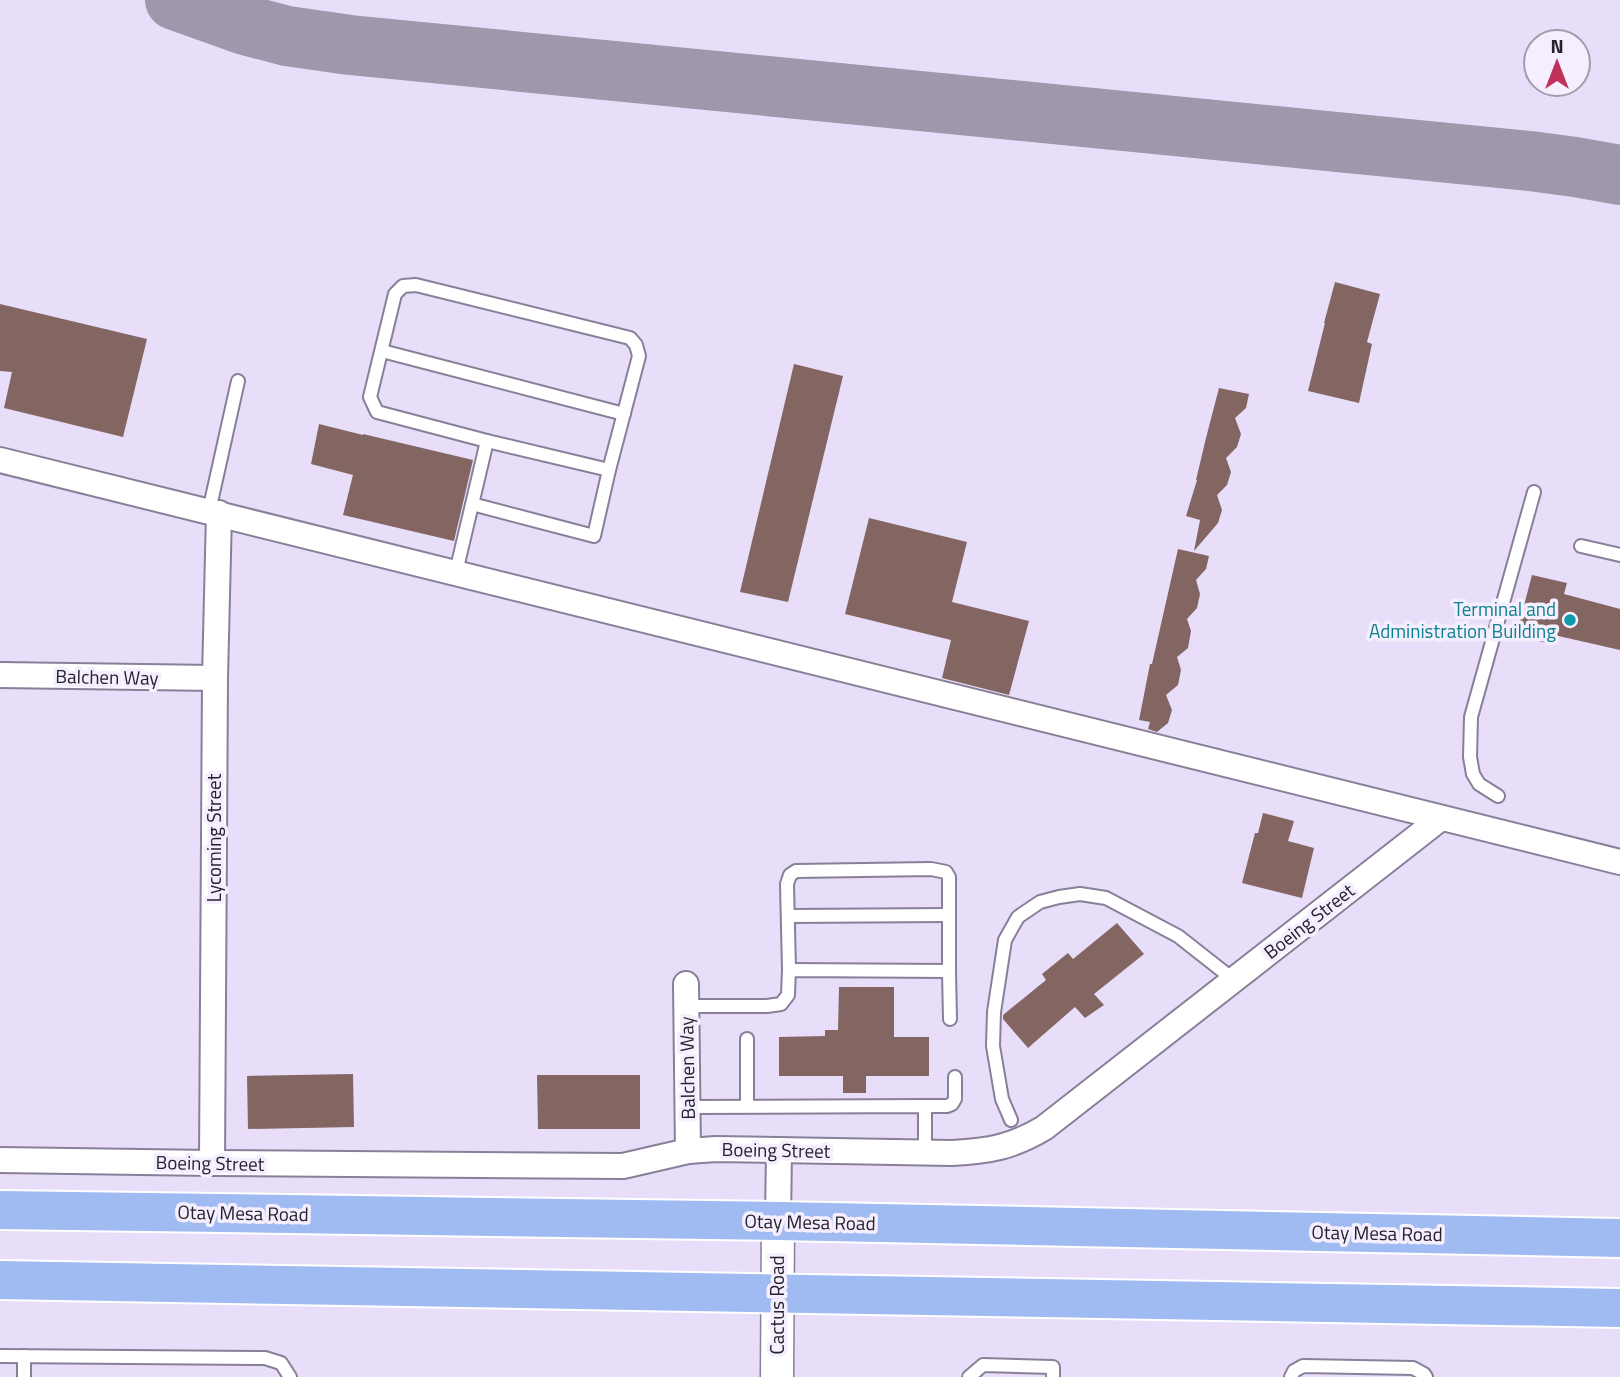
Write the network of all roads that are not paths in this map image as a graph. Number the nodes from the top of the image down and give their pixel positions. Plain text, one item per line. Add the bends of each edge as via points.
1 (382, 351) junction
2 (238, 381) dead end
3 (624, 414) junction
4 (487, 440) junction
5 (0, 460) edge
6 (610, 471) junction
7 (1534, 492) dead end
8 (472, 505) junction
9 (214, 512) junction
10 (1581, 546) dead end
11 (1620, 555) edge
12 (456, 572) junction
13 (0, 675) edge
14 (215, 678) junction
15 (1498, 796) dead end
16 (1441, 818) junction
17 (1620, 862) edge
18 (949, 915) junction
19 (788, 916) junction
20 (789, 970) junction
21 (949, 971) junction
22 (1234, 980) junction
23 (687, 995) joint
24 (950, 1018) dead end
25 (747, 1039) dead end
26 (955, 1077) dead end
27 (925, 1106) junction
28 (688, 1107) junction
29 (747, 1107) junction
30 (1011, 1120) dead end
31 (779, 1150) junction
32 (688, 1151) junction
33 (925, 1153) junction
34 (0, 1160) edge
35 (212, 1163) junction
36 (0, 1210) edge
37 (778, 1221) junction
38 (1620, 1238) edge
39 (0, 1280) edge
40 (777, 1293) junction
41 (1620, 1308) edge
42 (0, 1356) edge
43 (24, 1356) junction
44 (24, 1377) edge
45 (290, 1377) edge
46 (777, 1377) edge
47 (969, 1377) edge
48 (1053, 1377) edge
49 (1291, 1377) edge
50 (1426, 1377) edge

1 - 3 lane
1 - 3 lane via 395,294 403,286 416,285 631,338 639,356
1 - 4 lane via 370,397 377,412
2 - 9 lane
3 - 6 lane
4 - 6 lane
4 - 8 lane
5 - 9 street
6 - 8 lane via 594,536
7 - 15 lane via 1471,717 1473,774 1479,784
8 - 12 lane
9 - 12 street
9 - 14 street, Lycoming Street
10 - 11 lane
12 - 16 street
13 - 14 street, Balchen Way
14 - 35 street, Lycoming Street
16 - 17 street
16 - 22 street, Boeing Street
18 - 19 lane
18 - 19 lane via 949,877 931,869 796,871 787,884
18 - 21 lane
19 - 20 lane
20 - 21 lane
20 - 23 lane via 788,995 781,1003 767,1006
21 - 24 lane
22 - 30 lane via 1178,936 1106,898 1080,894 1040,902 1018,917 1004,940 994,1012 993,1046 1002,1099
22 - 33 street, Boeing Street via 1025,1139 979,1152
23 - 28 street, Balchen Way
25 - 29 lane
26 - 27 lane via 952,1104
27 - 29 lane
27 - 33 lane
28 - 29 lane
28 - 32 street, Balchen Way
31 - 32 street, Boeing Street
31 - 33 street, Boeing Street
31 - 37 street, Cactus Road
32 - 35 street, Boeing Street via 623,1166
34 - 35 street, Boeing Street
36 - 37 main road, Otay Mesa Road
37 - 38 main road, Otay Mesa Road
37 - 40 street, Cactus Road
39 - 40 main road
40 - 41 main road
40 - 46 street, Cactus Road
42 - 43 lane
43 - 44 lane
43 - 45 lane via 265,1358 281,1363
47 - 48 lane via 983,1365 1053,1367
49 - 50 lane via 1303,1366 1413,1367

